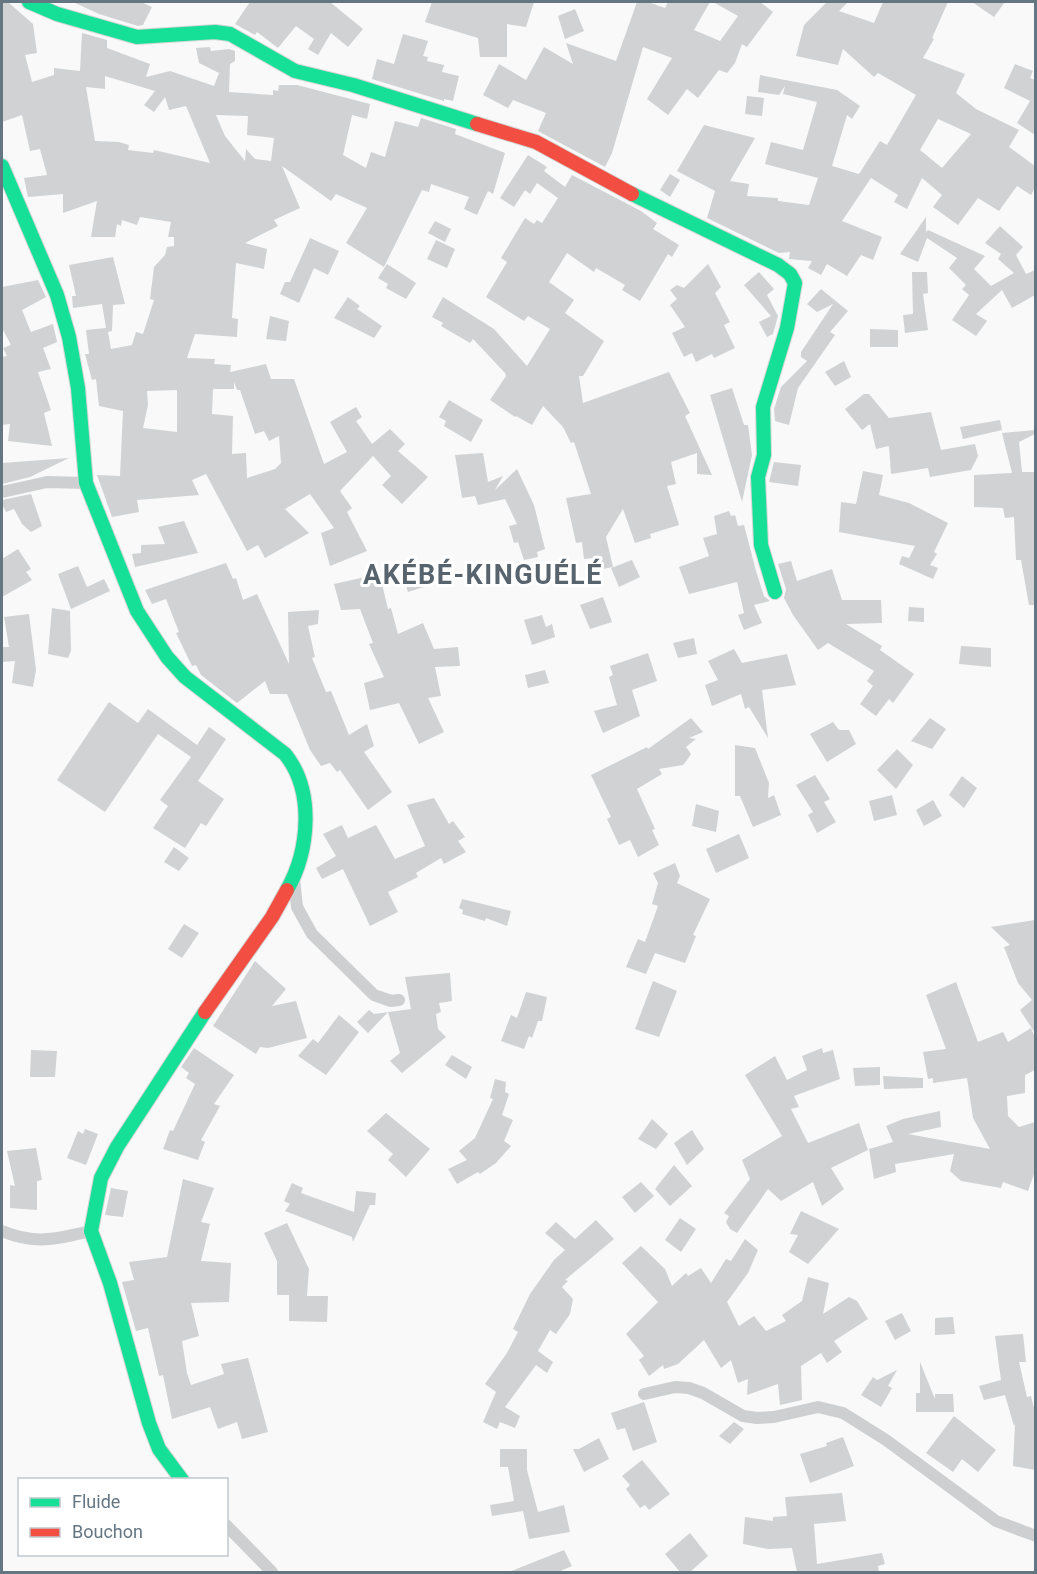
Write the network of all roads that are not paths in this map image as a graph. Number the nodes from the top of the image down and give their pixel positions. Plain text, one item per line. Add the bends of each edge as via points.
1 (29, 2) edge
2 (2, 166) edge
3 (86, 483) junction
4 (2, 492) edge
5 (775, 592) dead end
6 (294, 878) junction
7 (399, 1000) dead end
8 (91, 1231) junction
9 (2, 1232) edge
10 (644, 1394) dead end
11 (181, 1478) edge
12 (228, 1527) edge
13 (1035, 1536) edge
14 (272, 1572) edge

1 - 5 street via 137,37 230,34 295,71 536,142 790,274 795,283 787,328 763,407 764,454 758,477 761,545
2 - 3 street via 57,295 69,337 78,388
3 - 4 street via 47,482
3 - 6 street via 137,611 167,657 185,677 270,741 293,765 304,791 306,820
6 - 7 street via 297,907 312,934 374,995
6 - 8 street via 272,918 191,1031 117,1147 101,1178
8 - 9 street via 45,1241 22,1240
8 - 11 street via 110,1283 149,1423 159,1449
10 - 13 street via 689,1388 743,1416 757,1418 774,1418 818,1407 843,1413 939,1477 996,1521
12 - 14 street

